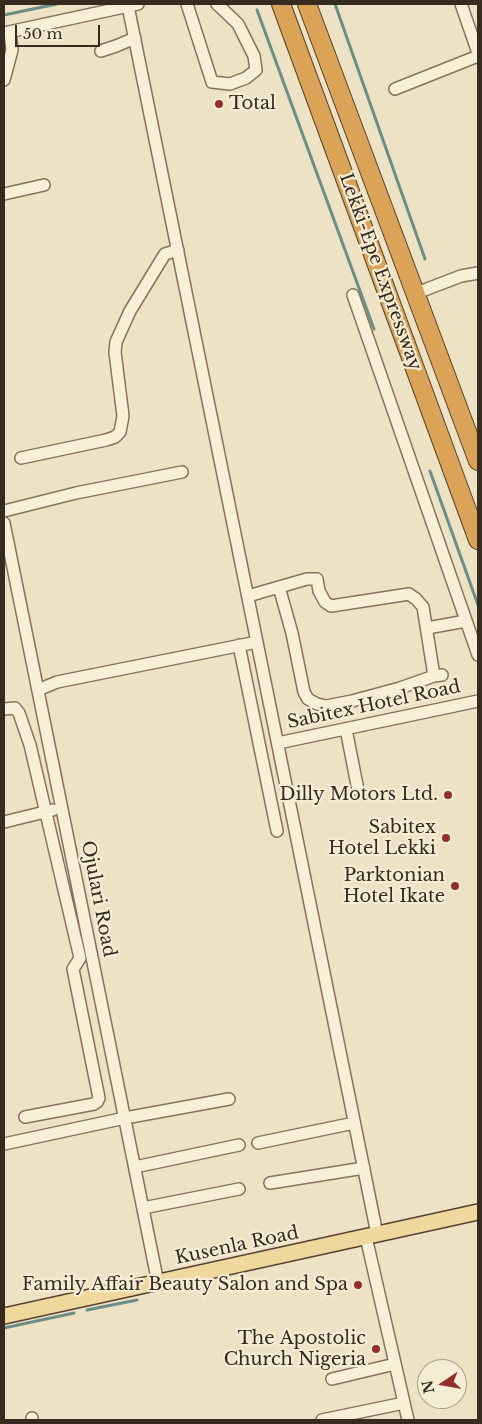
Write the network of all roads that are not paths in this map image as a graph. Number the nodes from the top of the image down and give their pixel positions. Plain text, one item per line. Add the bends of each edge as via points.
1 (187, 4) edge
2 (217, 4) edge
3 (271, 4) edge
4 (281, 4) edge
5 (307, 4) edge
6 (460, 4) edge
7 (133, 5) edge
8 (288, 23) junction
9 (7, 32) edge
10 (135, 38) junction
11 (100, 51) dead end
12 (478, 55) edge
13 (4, 80) edge
14 (395, 89) dead end
15 (44, 185) dead end
16 (4, 194) edge
17 (178, 250) junction
18 (478, 272) edge
19 (414, 294) junction
20 (353, 296) dead end
21 (21, 458) dead end
22 (478, 462) edge
23 (182, 472) dead end
24 (4, 511) edge
25 (4, 523) edge
26 (478, 540) edge
27 (7, 554) edge
28 (279, 587) junction
29 (248, 596) junction
30 (466, 621) junction
31 (427, 628) junction
32 (257, 642) junction
33 (239, 645) junction
34 (478, 655) edge
35 (38, 690) junction
36 (478, 701) edge
37 (4, 709) edge
38 (346, 729) junction
39 (278, 743) junction
40 (358, 790) dead end
41 (62, 808) junction
42 (46, 812) junction
43 (4, 822) edge
44 (277, 831) dead end
45 (229, 1098) dead end
46 (25, 1117) dead end
47 (125, 1118) junction
48 (354, 1122) junction
49 (258, 1143) dead end
50 (4, 1144) edge
51 (239, 1145) dead end
52 (135, 1167) junction
53 (364, 1168) junction
54 (270, 1183) dead end
55 (239, 1189) dead end
56 (143, 1208) junction
57 (478, 1212) edge
58 (371, 1236) junction
59 (158, 1283) junction
60 (4, 1316) edge
61 (395, 1364) junction
62 (332, 1379) dead end
63 (404, 1403) junction
64 (322, 1420) edge
65 (408, 1420) edge

1 - 2 street via 212,82 230,84 256,70 254,56 238,24
3 - 8 street
4 - 8 highway, Lekki-Epe Expressway
5 - 19 highway, Lekki-Epe Expressway
6 - 12 street
7 - 9 street
7 - 10 street
8 - 26 highway, Lekki-Epe Expressway
9 - 13 street via 12,50
10 - 11 street
10 - 17 street
12 - 14 street
15 - 16 street
17 - 21 street via 162,257 116,342 123,416 120,432 115,437 72,449
17 - 29 street
18 - 19 street
19 - 22 highway, Lekki-Epe Expressway
20 - 30 street
23 - 24 street
25 - 27 street, Ojulari Road
27 - 35 street, Ojulari Road
28 - 29 street
28 - 31 street via 307,578 317,579 325,602 331,606 409,594 423,607
28 - 31 street via 301,680 308,699 317,704 326,706 438,675
29 - 32 street
30 - 31 street
30 - 34 street
32 - 33 street
32 - 39 street
33 - 35 street via 57,682
33 - 44 street
35 - 41 street, Ojulari Road
36 - 38 street, Sabitex Hotel Road
37 - 42 street via 15,708 19,713
38 - 39 street, Sabitex Hotel Road
38 - 40 street
39 - 48 street
41 - 42 street
41 - 47 street, Ojulari Road
42 - 43 street
42 - 46 street via 80,958 73,969 98,1098 94,1104
45 - 47 street
47 - 50 street
47 - 52 street, Ojulari Road
48 - 49 street
48 - 53 street
51 - 52 street
52 - 56 street, Ojulari Road
53 - 54 street
53 - 58 street
55 - 56 street
56 - 59 street, Ojulari Road
57 - 58 main road, Kusenla Road
58 - 59 main road, Kusenla Road
58 - 61 street
59 - 60 main road, Kusenla Road
61 - 62 street
61 - 63 street
63 - 64 street
63 - 65 street

